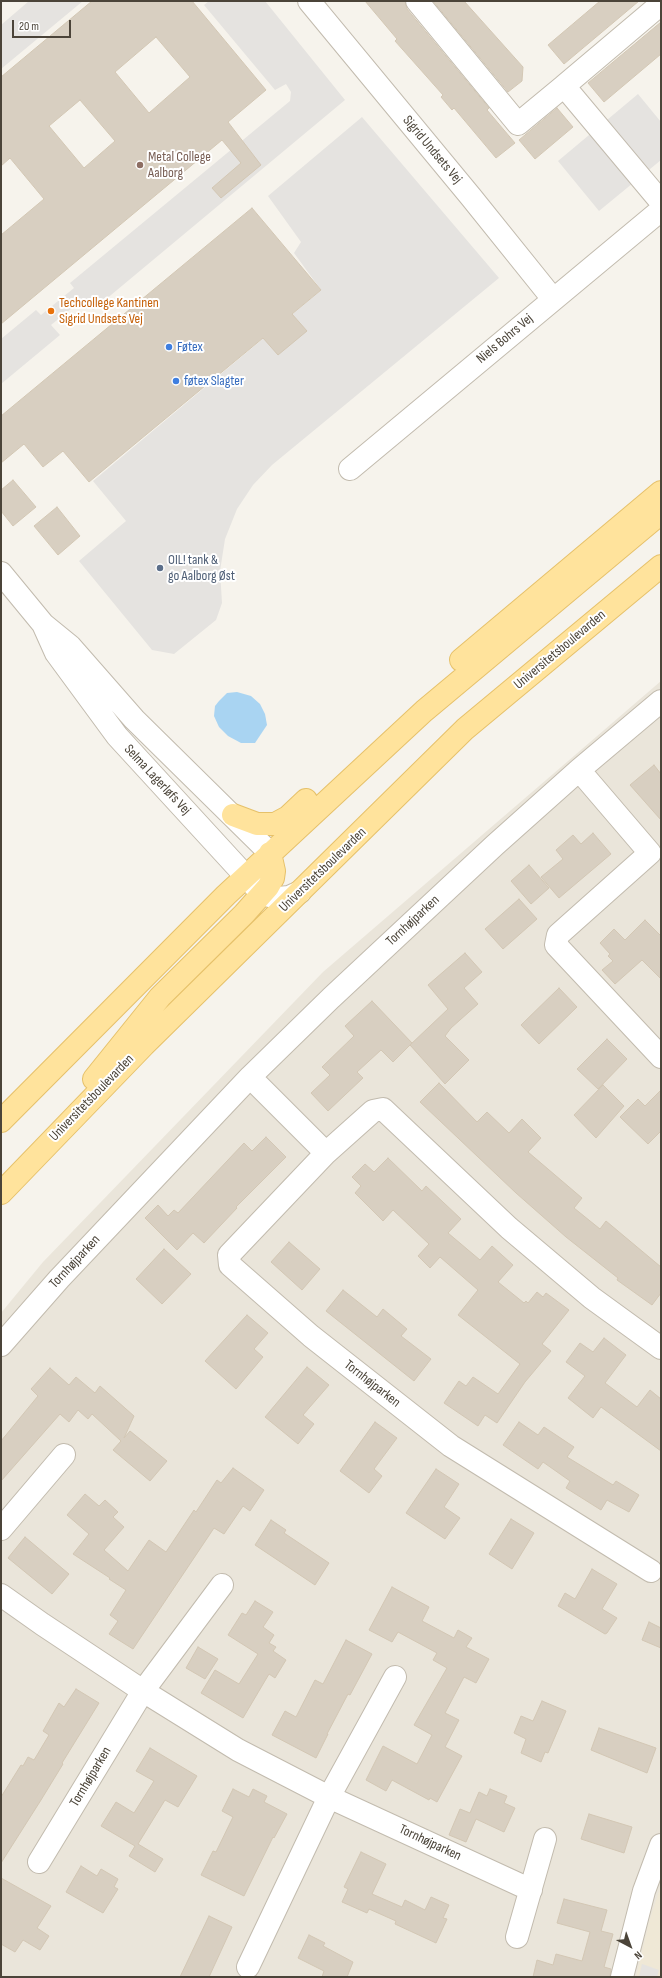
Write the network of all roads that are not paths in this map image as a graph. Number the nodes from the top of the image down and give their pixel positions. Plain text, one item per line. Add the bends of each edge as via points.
1 (309, 1) edge
2 (417, 1) edge
3 (661, 4) edge
4 (564, 86) junction
5 (661, 202) edge
6 (661, 210) edge
7 (553, 299) junction
8 (350, 469) dead end
9 (661, 492) edge
10 (661, 513) edge
11 (661, 566) edge
12 (1, 573) edge
13 (42, 624) junction
14 (661, 702) edge
15 (579, 770) junction
16 (233, 815) junction
17 (655, 849) edge
18 (270, 853) junction
19 (246, 876) junction
20 (300, 892) junction
21 (262, 894) junction
22 (661, 1057) edge
23 (250, 1077) junction
24 (1, 1121) edge
25 (54, 1138) junction
26 (326, 1153) junction
27 (1, 1193) edge
28 (1, 1345) edge
29 (661, 1348) edge
30 (64, 1454) dead end
31 (1, 1529) edge
32 (651, 1572) dead end
33 (222, 1585) dead end
34 (1, 1594) edge
35 (395, 1677) dead end
36 (143, 1691) junction
37 (329, 1797) junction
38 (545, 1840) dead end
39 (661, 1845) edge
40 (39, 1862) dead end
41 (531, 1890) junction
42 (517, 1937) dead end
43 (248, 1967) dead end
44 (622, 1977) edge

1 - 7 street, Sigrid Undsets Vej
2 - 4 street via 518,124
3 - 4 street
4 - 5 street
6 - 7 street, Niels Bohrs Vej
7 - 8 street, Niels Bohrs Vej
9 - 16 main road via 530,600 401,712 288,817 267,825
10 - 18 main road via 424,711
11 - 20 main road, Universitetsboulevarden via 465,729
12 - 13 street, Selma Lagerløfs Vej
13 - 16 street, Selma Lagerløfs Vej via 70,646 134,719
13 - 19 street, Selma Lagerløfs Vej via 56,653 117,736
14 - 15 street, Tornhøjparken
15 - 17 street
15 - 23 street, Tornhøjparken via 404,929
16 - 18 street, Selma Lagerløfs Vej
17 - 22 street via 558,935 556,946
18 - 19 main road
18 - 21 main road via 273,878
19 - 21 street, Selma Lagerløfs Vej
19 - 24 main road
20 - 21 street via 278,898
20 - 25 main road, Universitetsboulevarden via 206,983
21 - 25 main road via 160,997 70,1108
23 - 26 street
23 - 28 street, Tornhøjparken via 59,1279
25 - 27 main road, Universitetsboulevarden
26 - 29 street, Tornhøjparken via 373,1111 383,1109 509,1228 592,1298
26 - 32 street, Tornhøjparken via 229,1255 230,1265 312,1336 451,1446
30 - 31 street
33 - 36 street, Tornhøjparken
34 - 36 street, Tornhøjparken
35 - 37 street
36 - 37 street, Tornhøjparken via 238,1750
36 - 40 street, Tornhøjparken
37 - 41 street, Tornhøjparken
37 - 43 street
38 - 41 street
39 - 44 street via 644,1891
41 - 42 street

